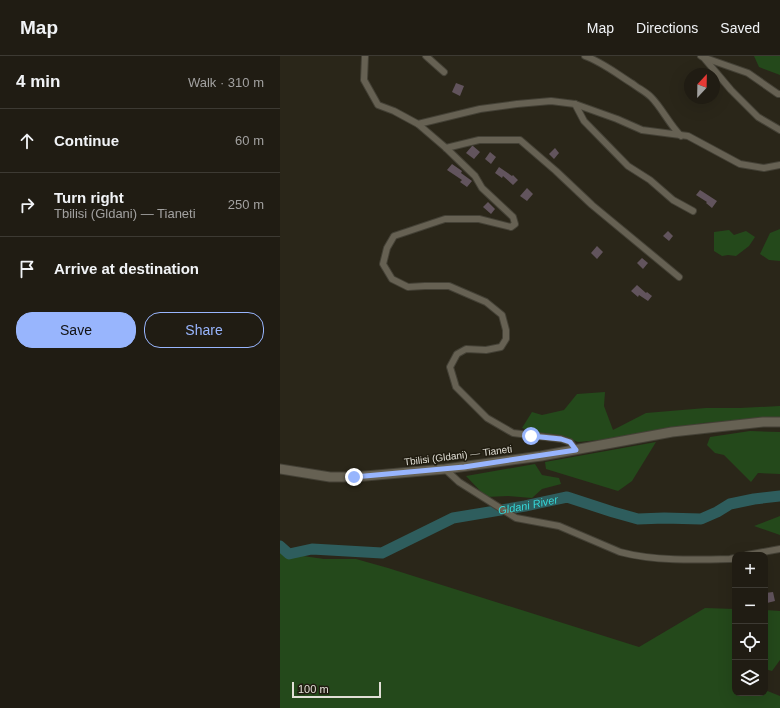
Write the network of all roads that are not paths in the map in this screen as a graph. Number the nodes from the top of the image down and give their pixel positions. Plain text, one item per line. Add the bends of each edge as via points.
1 (365, 56) edge
2 (426, 56) edge
3 (585, 56) edge
4 (702, 57) edge
5 (444, 72) dead end
6 (780, 94) edge
7 (575, 104) junction
8 (418, 124) junction
9 (780, 130) edge
10 (681, 136) junction
11 (446, 148) junction
12 (780, 165) edge
13 (693, 211) dead end
14 (679, 277) dead end
15 (780, 422) edge
16 (576, 450) junction
17 (445, 469) junction
18 (280, 470) edge
19 (780, 549) edge
20 (764, 552) edge
21 (732, 559) edge

1 - 8 street via 364,80 378,105
2 - 5 street
3 - 10 street via 650,96
4 - 6 street via 748,73
4 - 9 street via 758,117
7 - 8 street via 551,101 517,104 480,109
7 - 10 street via 642,130
7 - 13 street via 584,121 628,166 650,180 673,200
8 - 11 street
10 - 12 street via 688,136 740,164 764,168
11 - 14 street via 479,140 520,140 592,205
11 - 16 street via 475,176 482,188 513,217 515,224 511,227 480,219 445,219 394,236 382,264 392,279 408,287 449,286 486,302 502,315 506,330 502,347 486,350 466,349 457,354 450,367 456,387 487,418 513,433 561,439 570,442
15 - 16 main road, Tbilisi (Gldani) — Tianeti via 672,432
16 - 17 main road, Tbilisi (Gldani) — Tianeti
17 - 18 main road, Tbilisi (Gldani) — Tianeti via 354,477 330,477
17 - 21 street via 459,482 516,518 559,526 620,552 676,559
19 - 20 street

